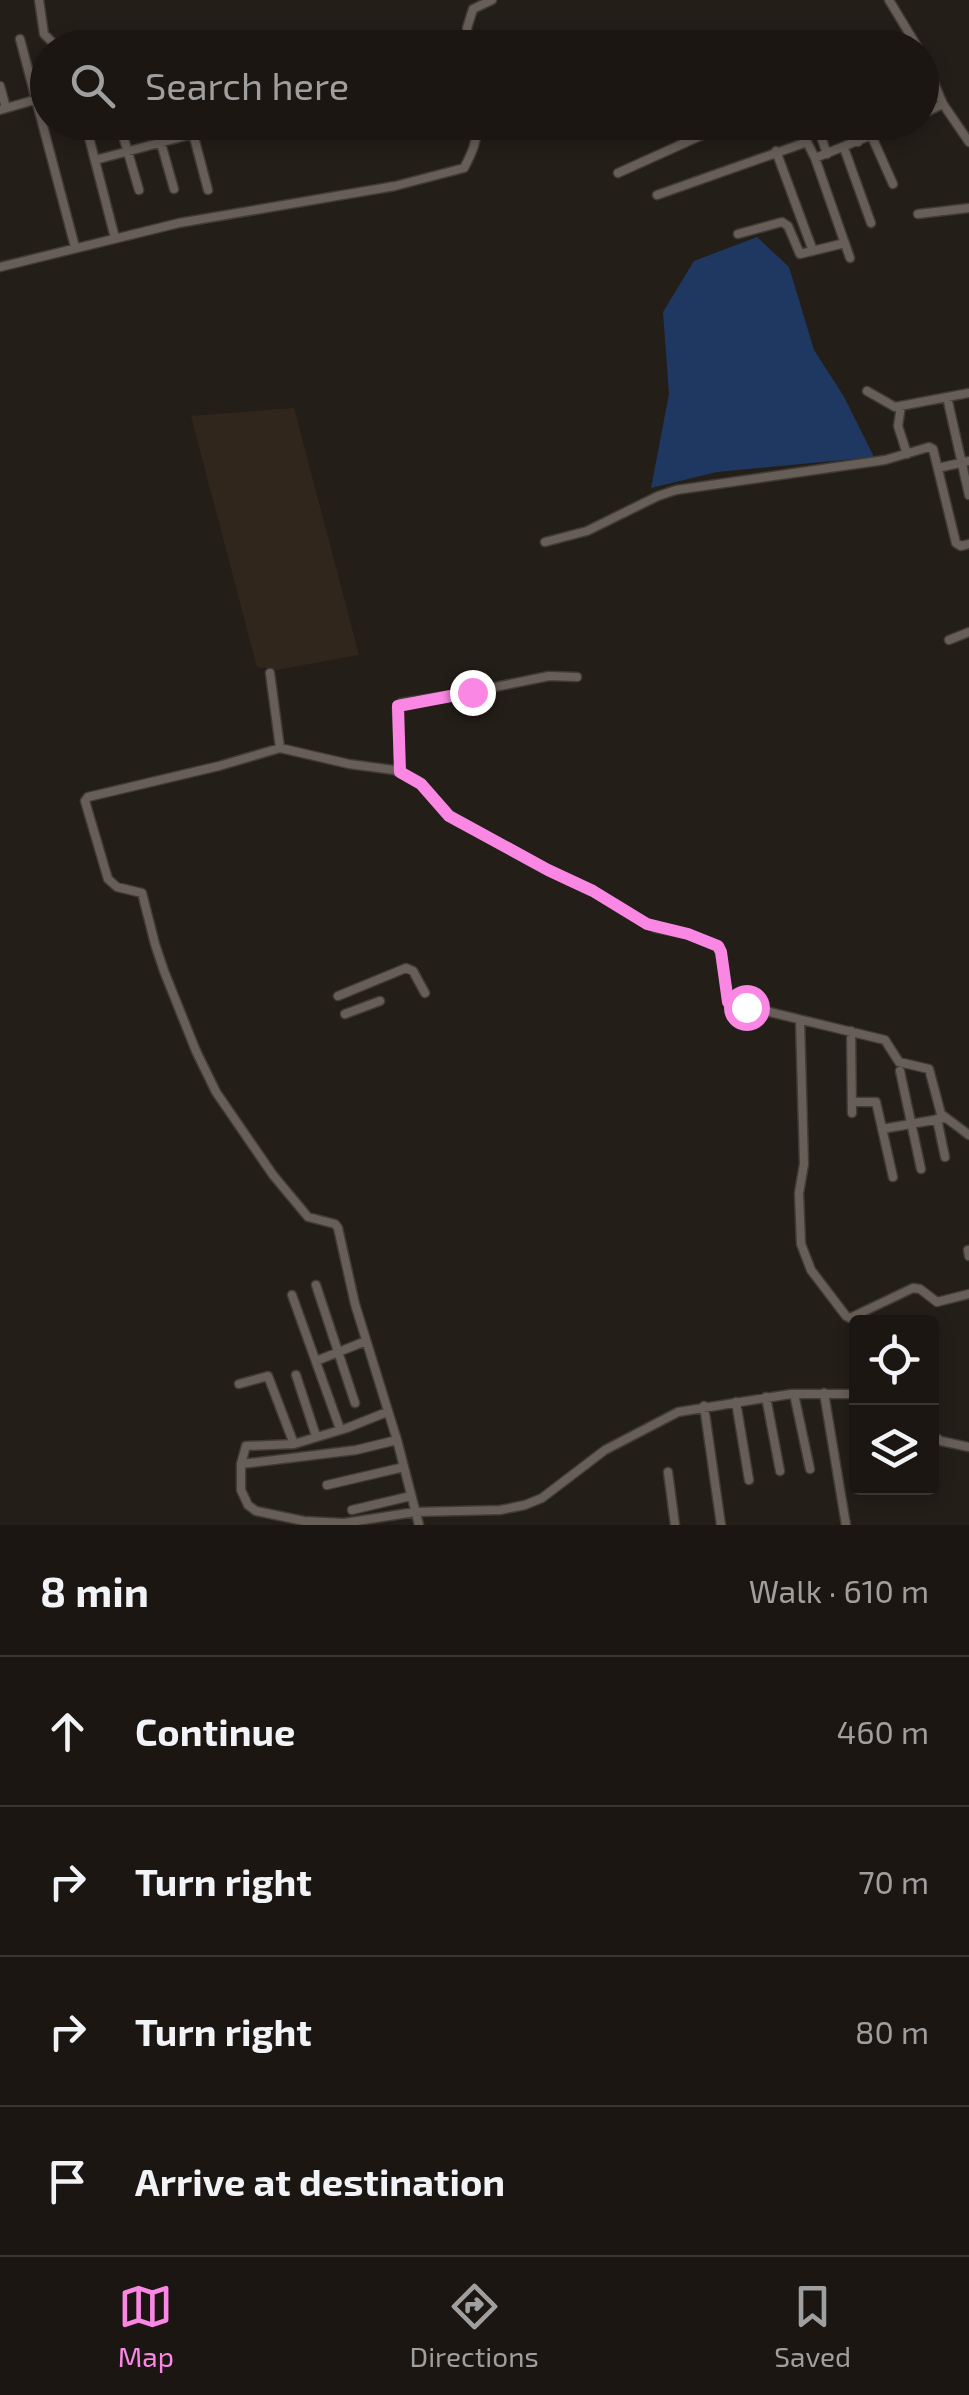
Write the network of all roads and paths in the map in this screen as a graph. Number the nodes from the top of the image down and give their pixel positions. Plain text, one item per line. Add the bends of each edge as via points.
1 (39, 0) edge
2 (492, 0) edge
3 (889, 0) edge
4 (43, 30) edge
5 (468, 30) edge
6 (907, 30) edge
7 (20, 39) dead end
8 (30, 79) edge
9 (0, 86) edge
10 (939, 95) edge
11 (30, 101) edge
12 (943, 104) junction
13 (939, 106) edge
14 (3, 109) edge
15 (46, 140) edge
16 (89, 140) edge
17 (124, 140) edge
18 (160, 140) edge
19 (172, 140) edge
20 (195, 140) edge
21 (476, 140) edge
22 (692, 140) edge
23 (822, 140) edge
24 (864, 140) edge
25 (873, 140) edge
26 (858, 142) joint
27 (969, 142) edge
28 (161, 143) junction
29 (844, 148) junction
30 (776, 151) junction
31 (128, 152) junction
32 (827, 154) junction
33 (815, 158) junction
34 (94, 160) junction
35 (618, 173) dead end
36 (893, 184) dead end
37 (139, 190) dead end
38 (174, 190) dead end
39 (208, 190) dead end
40 (657, 195) dead end
41 (969, 208) edge
42 (918, 214) dead end
43 (871, 223) dead end
44 (738, 234) dead end
45 (115, 238) junction
46 (845, 243) junction
47 (75, 247) junction
48 (813, 251) junction
49 (850, 258) dead end
50 (0, 268) edge
51 (867, 392) dead end
52 (969, 393) edge
53 (947, 397) junction
54 (901, 406) junction
55 (907, 454) junction
56 (965, 462) edge
57 (938, 468) junction
58 (969, 495) edge
59 (545, 542) dead end
60 (969, 544) edge
61 (969, 632) edge
62 (950, 640) dead end
63 (270, 673) dead end
64 (578, 678) dead end
65 (280, 748) junction
66 (400, 772) junction
67 (424, 994) dead end
68 (338, 996) dead end
69 (380, 1001) dead end
70 (345, 1014) dead end
71 (800, 1020) junction
72 (851, 1031) junction
73 (900, 1071) dead end
74 (852, 1102) junction
75 (852, 1113) dead end
76 (941, 1119) junction
77 (912, 1123) junction
78 (882, 1129) junction
79 (969, 1136) edge
80 (945, 1158) dead end
81 (921, 1169) dead end
82 (893, 1177) dead end
83 (316, 1285) dead end
84 (969, 1294) edge
85 (292, 1295) dead end
86 (366, 1341) junction
87 (338, 1352) junction
88 (316, 1361) junction
89 (296, 1375) dead end
90 (239, 1384) dead end
91 (824, 1393) junction
92 (794, 1394) junction
93 (849, 1395) edge
94 (766, 1398) junction
95 (736, 1402) junction
96 (355, 1403) dead end
97 (704, 1406) junction
98 (387, 1412) junction
99 (340, 1429) junction
100 (316, 1436) junction
101 (939, 1439) edge
102 (397, 1440) junction
103 (294, 1444) junction
104 (969, 1447) edge
105 (241, 1464) junction
106 (404, 1467) junction
107 (810, 1469) dead end
108 (780, 1471) dead end
109 (668, 1472) dead end
110 (750, 1480) dead end
111 (328, 1485) dead end
112 (411, 1496) junction
113 (352, 1510) dead end
114 (415, 1512) junction
115 (419, 1525) edge
116 (675, 1525) edge
117 (721, 1525) edge
118 (846, 1525) edge

1 - 4 street
2 - 5 street via 472,9
3 - 6 street
7 - 8 street
9 - 14 street
10 - 12 street
11 - 14 street
12 - 13 street
12 - 27 street
15 - 47 street
16 - 34 street
17 - 31 street
18 - 28 street
19 - 28 street
20 - 39 street
21 - 45 street via 464,168
22 - 35 street
23 - 32 street
24 - 26 street
25 - 36 street
26 - 29 street
28 - 31 street
28 - 38 street
29 - 32 street
29 - 43 street
30 - 33 street via 806,142
30 - 40 street
30 - 48 street
31 - 34 street
31 - 37 street
32 - 33 street
33 - 46 street
34 - 45 street
41 - 42 street
44 - 48 street via 782,222 800,254
45 - 47 street
46 - 48 street
46 - 49 street
47 - 50 street
51 - 54 street
52 - 53 street
53 - 54 street
53 - 56 street
54 - 55 street via 898,426
55 - 57 street via 930,448
55 - 59 street via 676,490 587,531
56 - 57 street
56 - 58 street
57 - 60 street via 956,543
61 - 62 street
63 - 65 street
64 - 66 street via 549,676 401,704
65 - 66 street
65 - 86 street via 85,801 111,883 142,894 164,970 216,1092 308,1217 338,1228
66 - 71 street via 421,784 449,816 647,924 718,946 728,1002
67 - 68 street via 406,968
69 - 70 street
71 - 72 street
71 - 84 street via 800,1234 812,1270 850,1318 913,1288 937,1302
72 - 74 street
72 - 76 street via 885,1040 901,1063 928,1068
73 - 77 street
74 - 75 street
74 - 78 street via 876,1102
76 - 77 street
76 - 79 street
76 - 80 street
77 - 78 street
77 - 81 street
78 - 82 street
83 - 87 street
85 - 88 street
86 - 87 street
86 - 98 street
87 - 88 street
87 - 96 street
88 - 99 street
89 - 100 street
90 - 103 street via 268,1376
91 - 92 street
91 - 93 street
91 - 118 street
92 - 94 street
92 - 107 street
94 - 95 street
94 - 108 street
95 - 97 street
95 - 110 street
97 - 114 street via 620,1441 532,1503
97 - 117 street
98 - 99 street
98 - 102 street
99 - 100 street
100 - 103 street
101 - 104 street
102 - 105 street
102 - 106 street
103 - 105 street via 246,1446
105 - 114 street via 241,1490 256,1511 344,1524
106 - 111 street
106 - 112 street
109 - 116 street
112 - 113 street
112 - 114 street
114 - 115 street

